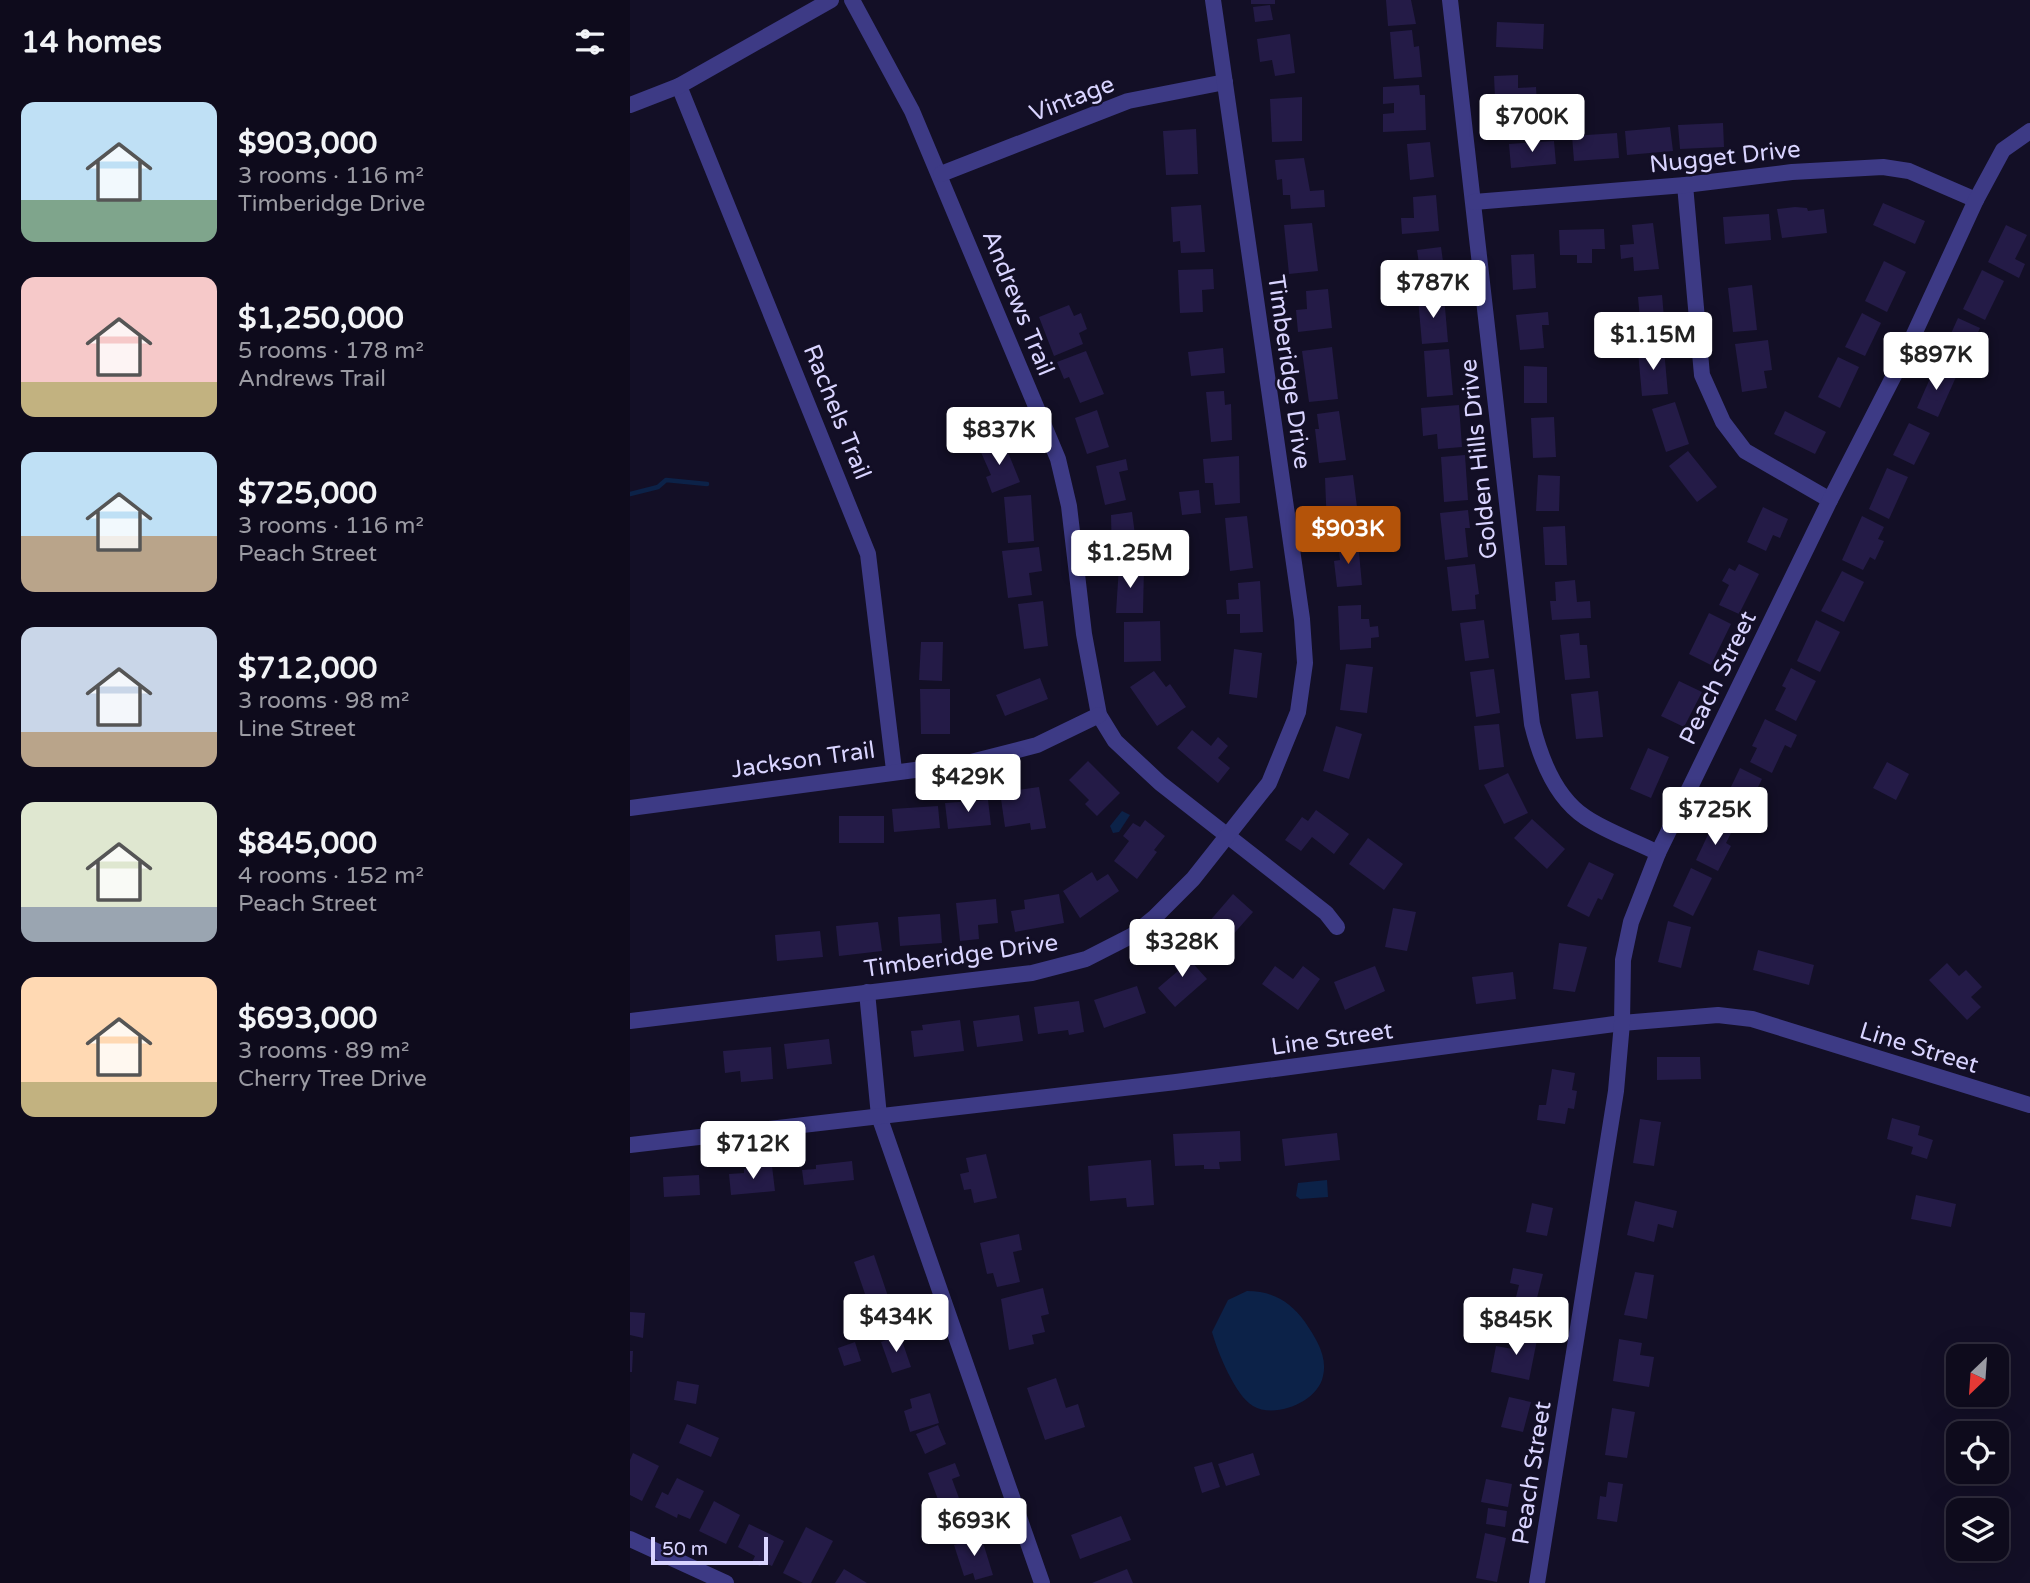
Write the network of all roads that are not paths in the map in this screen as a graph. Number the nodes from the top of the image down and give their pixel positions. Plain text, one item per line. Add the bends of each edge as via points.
1 (831, 0) edge
2 (852, 0) edge
3 (1213, 0) edge
4 (1450, 0) edge
5 (1225, 82) junction
6 (679, 86) junction
7 (630, 105) edge
8 (2030, 131) edge
9 (941, 174) junction
10 (1685, 185) junction
11 (1976, 200) junction
12 (1474, 202) junction
13 (1829, 500) junction
14 (1099, 715) junction
15 (894, 770) junction
16 (630, 808) edge
17 (1227, 837) junction
18 (1658, 853) junction
19 (1337, 926) dead end
20 (867, 992) junction
21 (630, 1021) edge
22 (1622, 1023) junction
23 (2030, 1105) edge
24 (879, 1116) junction
25 (630, 1145) edge
26 (630, 1539) edge
27 (701, 1577) edge
28 (726, 1583) edge
29 (1042, 1583) edge
30 (1537, 1583) edge

1 - 6 street
2 - 9 street, Andrews Trail
3 - 5 street, Timberidge Drive
4 - 12 street, Golden Hills Drive
5 - 9 street, Vintage via 1128,101
5 - 17 street, Timberidge Drive via 1305,663 1298,712 1284,752 1269,783
6 - 7 street
6 - 15 street, Rachels Trail via 869,554
8 - 11 street, Peach Street via 2003,150
9 - 14 street, Andrews Trail via 1058,459 1071,518
10 - 11 street, Nugget Drive via 1883,167 1909,171
10 - 12 street, Nugget Drive
10 - 13 street via 1702,375 1717,410 1745,451
11 - 13 street, Peach Street via 1903,358
12 - 18 street, Golden Hills Drive via 1536,743 1566,798 1584,817
13 - 18 street, Peach Street
14 - 15 street, Jackson Trail via 1037,745 967,763
14 - 17 street, Andrews Trail via 1115,741
15 - 16 street, Jackson Trail
17 - 19 street, Andrews Trail
17 - 20 street, Timberidge Drive via 1155,917 1133,935 1086,960 1032,973
18 - 22 street, Peach Street via 1630,922 1623,960
20 - 21 street, Timberidge Drive
20 - 24 street
22 - 23 street, Line Street via 1718,1015 1752,1019
22 - 24 street, Line Street via 1237,1075
22 - 30 street, Peach Street via 1592,1252
24 - 25 street, Line Street
24 - 29 street
26 - 27 street
27 - 28 street

